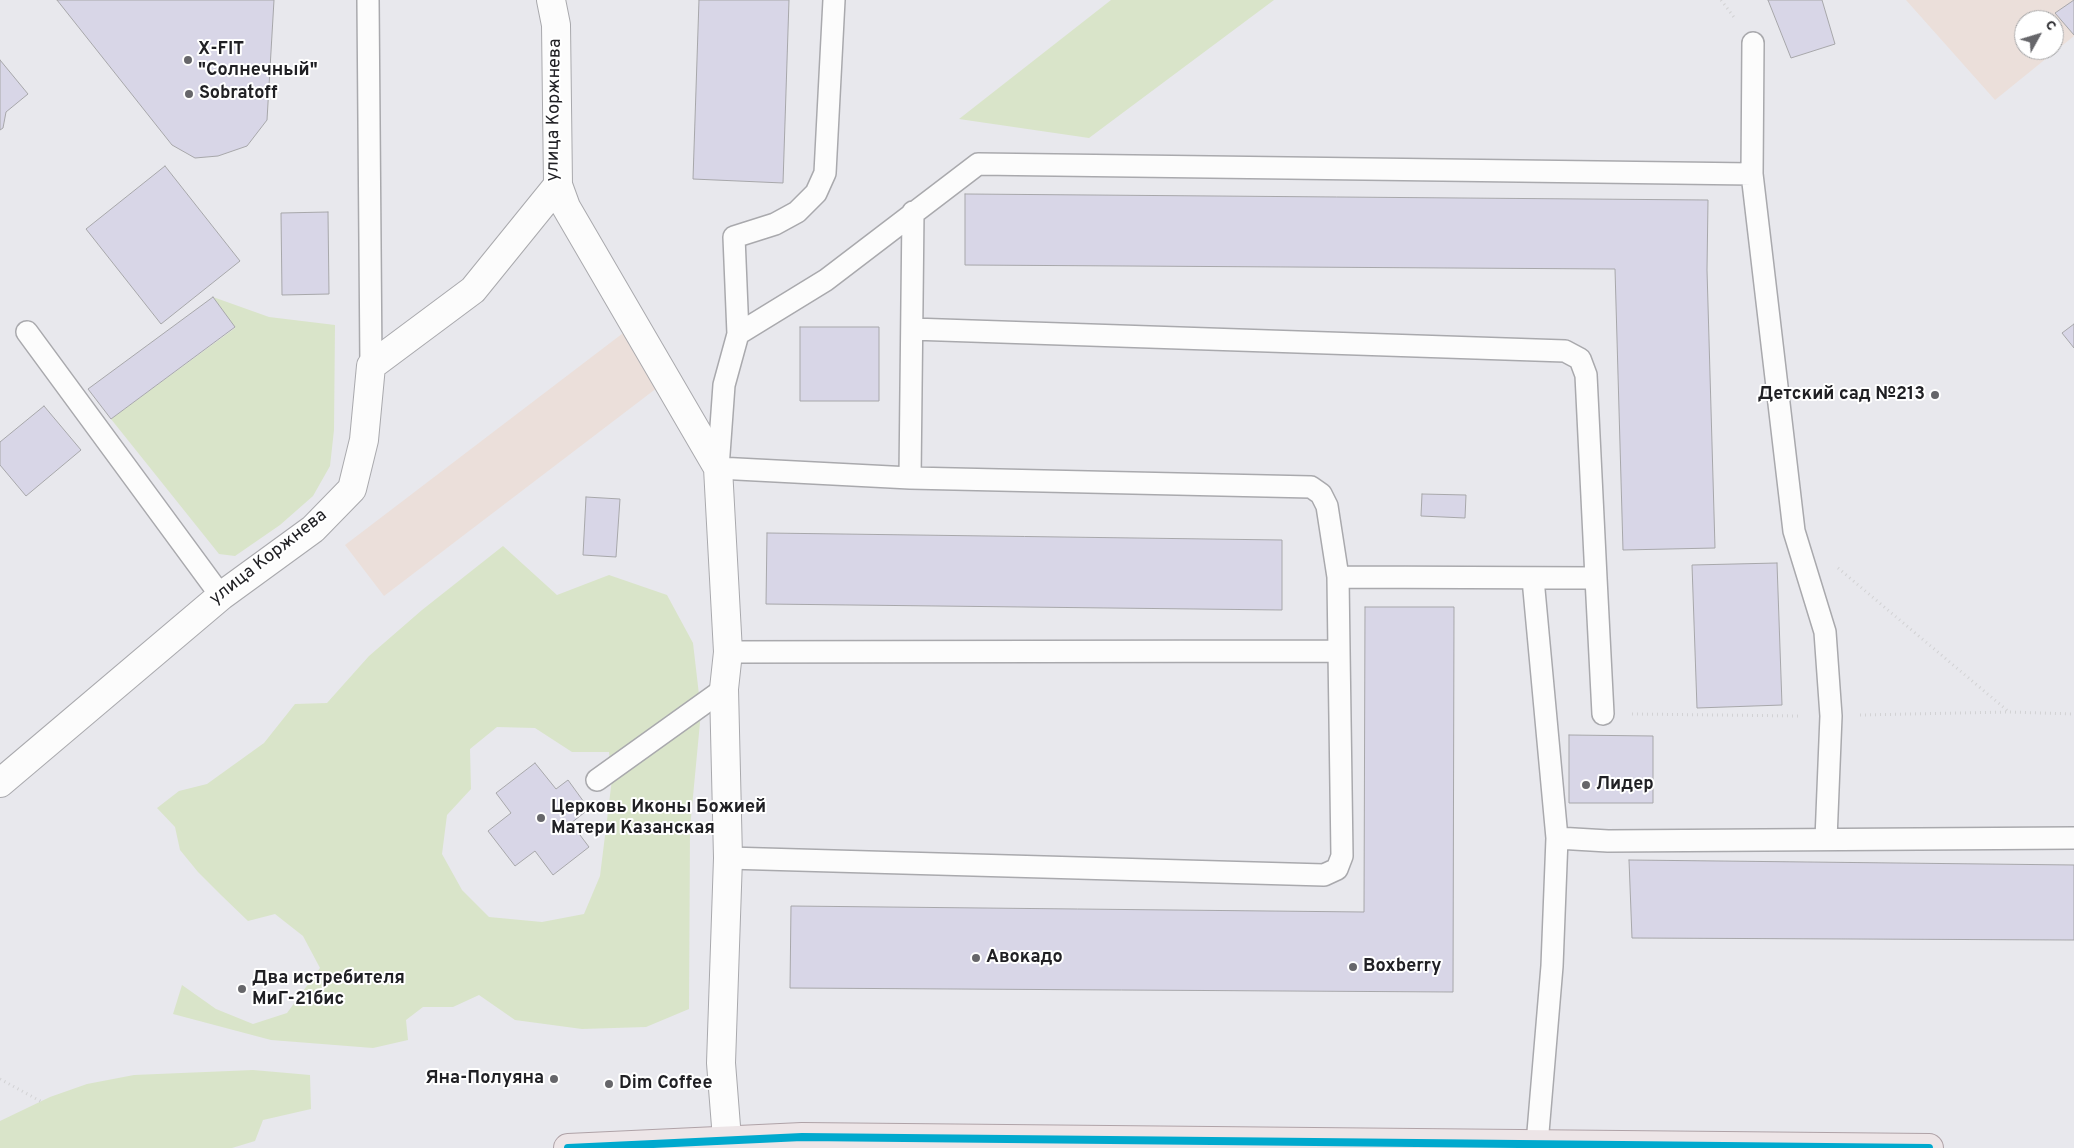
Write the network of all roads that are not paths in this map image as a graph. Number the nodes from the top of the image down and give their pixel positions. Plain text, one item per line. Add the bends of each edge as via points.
1 (368, 0) edge
2 (551, 0) edge
3 (834, 0) edge
4 (1752, 44) dead end
5 (1752, 174) junction
6 (558, 185) junction
7 (914, 212) junction
8 (912, 329) junction
9 (27, 332) dead end
10 (738, 334) junction
11 (371, 366) junction
12 (718, 468) junction
13 (910, 478) junction
14 (1338, 577) junction
15 (1596, 578) junction
16 (1532, 579) junction
17 (220, 596) junction
18 (1339, 651) junction
19 (728, 652) junction
20 (724, 689) junction
21 (1603, 714) dead end
22 (597, 780) dead end
23 (0, 782) edge
24 (1556, 838) junction
25 (2074, 838) edge
26 (1826, 839) junction
27 (728, 858) junction
28 (802, 1137) junction
29 (728, 1144) edge
30 (1537, 1144) junction
31 (615, 1147) edge
32 (568, 1148) edge
33 (772, 1148) edge
34 (1929, 1148) edge

1 - 11 lane
2 - 6 street, улица Коржнева via 556,25
3 - 10 lane via 825,173 816,193 797,212 775,224 734,237
4 - 5 lane
5 - 7 lane via 978,164
5 - 26 lane via 1794,531 1825,632 1831,716
6 - 11 street, улица Коржнева via 474,290
6 - 12 street via 566,206
7 - 8 lane
7 - 10 lane via 826,280
8 - 13 lane
8 - 15 lane via 1565,351 1580,359 1586,375
9 - 17 lane
10 - 12 lane via 724,385
11 - 17 street, улица Коржнева via 364,440 352,489 313,529
12 - 13 lane
12 - 19 street
13 - 14 lane via 1310,488 1321,494 1327,506
14 - 16 lane
14 - 18 lane
15 - 16 lane
15 - 21 lane
16 - 24 lane
17 - 23 street, улица Коржнева
18 - 19 lane
18 - 27 lane via 1342,856 1337,869 1324,875
19 - 20 street
20 - 22 lane
20 - 27 street
24 - 26 lane via 1608,841
24 - 30 lane via 1552,966
25 - 26 lane
27 - 29 street via 721,1063
28 - 29 main road
28 - 30 main road
28 - 33 main road
29 - 31 main road
30 - 34 main road
31 - 32 main road

